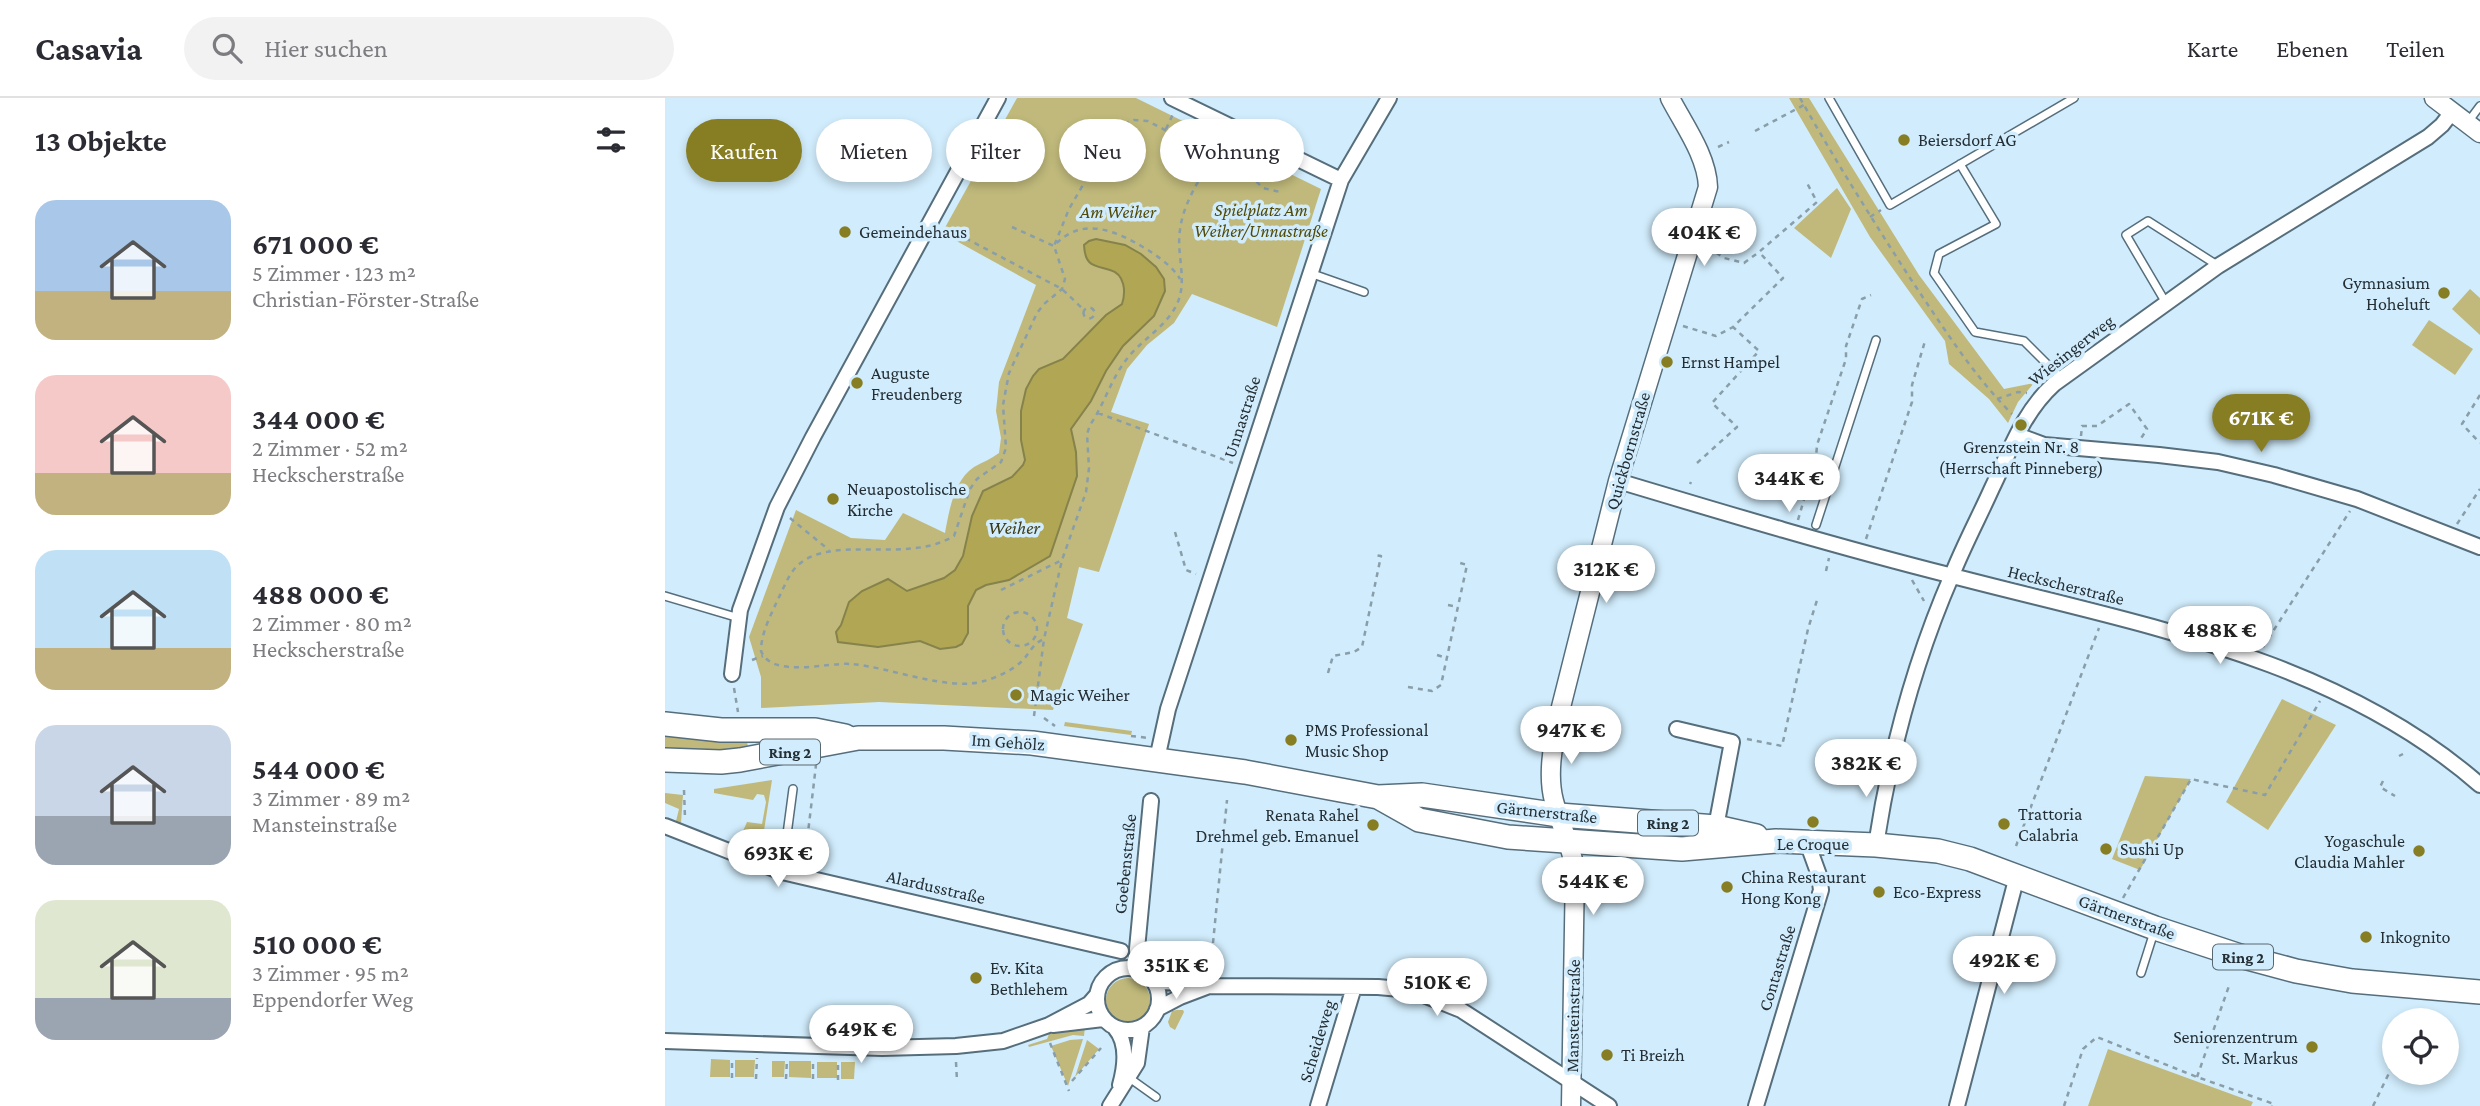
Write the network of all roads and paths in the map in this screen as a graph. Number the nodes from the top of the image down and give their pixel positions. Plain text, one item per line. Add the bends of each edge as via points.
1 (998, 98) edge
2 (1173, 98) edge
3 (1389, 98) edge
4 (1670, 98) edge
5 (1800, 98) edge
6 (1829, 98) edge
7 (2074, 98) edge
8 (2434, 98) edge
9 (1804, 105) junction
10 (2480, 106) edge
11 (2452, 112) junction
12 (1173, 114) dead end
13 (1171, 119) edge
14 (1160, 127) edge
15 (2474, 128) edge
16 (1755, 131) dead end
17 (1729, 142) dead end
18 (1718, 147) dead end
19 (1960, 164) junction
20 (1341, 180) junction
21 (1199, 182) edge
22 (1257, 182) edge
23 (1807, 183) dead end
24 (1280, 192) dead end
25 (1012, 227) dead end
26 (948, 229) dead end
27 (1054, 246) junction
28 (1708, 247) dead end
29 (1759, 253) junction
30 (2218, 266) junction
31 (1310, 272) junction
32 (1181, 282) junction
33 (1062, 289) junction
34 (1364, 292) dead end
35 (1871, 295) dead end
36 (2165, 303) junction
37 (1084, 310) dead end
38 (1683, 326) dead end
39 (1733, 327) junction
40 (1877, 340) dead end
41 (1925, 341) dead end
42 (2061, 379) junction
43 (2027, 393) dead end
44 (2480, 395) edge
45 (1997, 399) junction
46 (1098, 413) junction
47 (2013, 415) dead end
48 (2017, 435) junction
49 (2081, 436) dead end
50 (2140, 440) dead end
51 (2480, 443) edge
52 (1697, 463) dead end
53 (1233, 464) dead end
54 (1618, 481) junction
55 (2480, 489) edge
56 (2350, 511) dead end
57 (790, 518) dead end
58 (1798, 520) dead end
59 (2457, 524) dead end
60 (1816, 525) dead end
61 (1175, 532) dead end
62 (1866, 539) dead end
63 (2480, 547) edge
64 (829, 551) junction
65 (1375, 555) dead end
66 (1829, 558) dead end
67 (1062, 560) junction
68 (1457, 562) dead end
69 (1826, 571) dead end
70 (1196, 574) dead end
71 (1951, 576) junction
72 (1912, 580) dead end
73 (1001, 590) dead end
74 (1368, 592) dead end
75 (1374, 593) junction
76 (665, 596) edge
77 (1818, 597) dead end
78 (1925, 604) dead end
79 (1448, 605) dead end
80 (1458, 607) junction
81 (739, 618) junction
82 (1359, 628) dead end
83 (2099, 628) dead end
84 (1367, 631) junction
85 (1044, 639) junction
86 (1032, 644) junction
87 (2263, 648) dead end
88 (1437, 655) dead end
89 (763, 656) junction
90 (1447, 657) junction
91 (752, 660) dead end
92 (1328, 673) dead end
93 (732, 674) joint
94 (1408, 687) dead end
95 (2320, 701) dead end
96 (739, 715) dead end
97 (1034, 716) dead end
98 (665, 724) edge
99 (1677, 729) dead end
100 (858, 738) junction
101 (1732, 742) junction
102 (1157, 759) junction
103 (665, 760) edge
104 (816, 765) dead end
105 (2383, 782) dead end
106 (2480, 785) edge
107 (793, 789) dead end
108 (684, 790) dead end
109 (2395, 796) dead end
110 (1378, 797) junction
111 (1227, 800) dead end
112 (1151, 801) dead end
113 (1559, 815) junction
114 (685, 819) dead end
115 (665, 826) edge
116 (1716, 827) junction
117 (1776, 841) junction
118 (1569, 842) junction
119 (1807, 842) junction
120 (1876, 845) junction
121 (2016, 846) dead end
122 (805, 858) dead end
123 (782, 872) junction
124 (2017, 876) junction
125 (2115, 913) junction
126 (2155, 928) junction
127 (1138, 930) junction
128 (1213, 943) dead end
129 (1121, 951) junction
130 (1112, 972) junction
131 (2141, 973) dead end
132 (1148, 977) junction
133 (2230, 983) dead end
134 (1210, 986) junction
135 (1354, 987) junction
136 (2480, 992) edge
137 (1096, 996) junction
138 (1157, 1009) junction
139 (1109, 1024) junction
140 (1049, 1025) junction
141 (1142, 1027) junction
142 (665, 1041) edge
143 (1050, 1044) dead end
144 (1101, 1048) dead end
145 (732, 1058) dead end
146 (757, 1058) dead end
147 (787, 1059) dead end
148 (813, 1059) dead end
149 (838, 1060) dead end
150 (956, 1062) dead end
151 (1128, 1077) junction
152 (2197, 1077) junction
153 (732, 1078) dead end
154 (756, 1079) dead end
155 (786, 1079) dead end
156 (813, 1079) dead end
157 (838, 1080) dead end
158 (957, 1081) dead end
159 (1072, 1081) dead end
160 (1572, 1083) junction
161 (2384, 1085) edge
162 (1069, 1091) dead end
163 (1156, 1097) dead end
164 (1114, 1100) edge
165 (1318, 1106) edge
166 (1571, 1106) edge
167 (1609, 1106) edge
168 (1756, 1106) edge
169 (1957, 1106) edge
170 (2064, 1106) edge
171 (2273, 1106) edge
172 (2374, 1106) edge

1 - 81 street via 777,507
2 - 20 street
3 - 20 street, Unnastraße
4 - 54 street, Quickbornstraße via 1700,156 1708,187
5 - 9 path
6 - 19 lane via 1890,205
7 - 19 lane
8 - 11 street
9 - 16 path
9 - 45 path via 1870,217 1949,337
10 - 15 lane
11 - 15 street
11 - 30 street, Wiesingerweg via 2428,137
12 - 13 path
14 - 27 path via 1140,119 1121,127 1088,173
17 - 18 path
19 - 42 lane via 1996,224 1939,254 1934,273 1975,332 2024,341
20 - 31 street, Unnastraße
21 - 32 path via 1179,230
22 - 24 path
23 - 29 path via 1817,202
25 - 27 path
26 - 33 path
27 - 32 path via 1070,233 1116,232 1154,254
27 - 33 path via 1065,279
28 - 29 path via 1724,258 1744,262
29 - 39 path via 1783,278
30 - 36 street, Wiesingerweg
30 - 36 lane via 2148,221 2126,235
31 - 34 lane
31 - 102 street, Unnastraße via 1168,709
32 - 46 path via 1173,311 1127,358
33 - 37 path
33 - 64 path via 1037,313 1013,363 1003,405 1006,447 1001,462 970,489 954,536 898,551
35 - 58 path via 1862,299 1846,346
36 - 42 street, Wiesingerweg
38 - 39 path via 1716,336
39 - 52 path via 1759,351 1712,403 1737,427
40 - 60 lane
41 - 62 path via 1912,385 1912,402
42 - 48 street, Wiesingerweg via 2038,398
43 - 45 path
44 - 51 path via 2462,424
45 - 47 path
46 - 53 path
46 - 67 path via 1087,434 1086,492
48 - 63 street via 2044,445 2159,454 2274,475 2357,499
48 - 71 street, Wiesingerweg
49 - 50 path via 2082,426 2097,426 2129,404 2147,429
54 - 71 street, Heckscherstraße
54 - 113 street, Quickbornstraße via 1558,719 1551,783
55 - 59 path
56 - 87 path
57 - 64 path
61 - 70 path via 1187,570
64 - 89 path via 804,561 789,577 761,643
65 - 75 path via 1381,556
66 - 69 path
67 - 73 path
67 - 85 path
68 - 80 path via 1467,565
71 - 106 street, Heckscherstraße via 2105,614 2256,659 2327,688 2406,730
71 - 120 street, Wiesingerweg via 1917,670
72 - 78 path
74 - 75 path
75 - 84 path
76 - 81 lane
77 - 101 path via 1782,746 1740,738 1739,743
79 - 80 path
80 - 90 path
81 - 93 street
82 - 84 path
83 - 121 path
84 - 92 path via 1362,648 1333,656
85 - 86 path
85 - 97 path
86 - 86 path via 1037,629 1032,617 1020,611 1007,617 1003,628 1009,641
86 - 89 path via 1014,667 984,681 963,684 865,665 780,666
88 - 90 path
89 - 91 path
90 - 94 path via 1441,685 1432,691
93 - 96 path
95 - 125 path via 2265,795 2191,779
98 - 100 main road, Im Gehölz / Ring 2 via 721,730 815,730
99 - 101 street
100 - 102 main road, Im Gehölz / Ring 2 via 1032,743
100 - 103 main road, Im Gehölz / Ring 2 via 740,760
101 - 116 street
102 - 110 main road, Gärtnerstraße / Ring 2
104 - 122 path
105 - 109 path via 2380,787
107 - 123 lane
108 - 114 path
110 - 113 main road, Gärtnerstraße / Ring 2 via 1422,795
110 - 118 main road, Gärtnerstraße / Ring 2 via 1419,820 1491,835
111 - 128 path
112 - 127 street, Goebenstraße
113 - 116 main road, Gärtnerstraße / Ring 2
113 - 118 street, Quickbornstraße
115 - 123 street, Alardusstraße
116 - 117 main road, Gärtnerstraße / Ring 2
117 - 118 main road, Gärtnerstraße / Ring 2 via 1682,849
117 - 119 main road, Gärtnerstraße / Ring 2
118 - 160 street, Mansteinstraße via 1574,869
119 - 120 main road, Gärtnerstraße / Ring 2
119 - 168 street, Contastraße via 1821,890
120 - 124 main road, Gärtnerstraße / Ring 2 via 1938,851
123 - 129 street, Alardusstraße
124 - 125 main road, Gärtnerstraße / Ring 2
124 - 169 street
125 - 126 main road, Gärtnerstraße / Ring 2
126 - 131 lane
126 - 136 main road, Gärtnerstraße / Ring 2 via 2296,971 2352,981
127 - 129 street, Goebenstraße
127 - 132 street, Goebenstraße via 1136,955
129 - 130 street, Goebenstraße
130 - 132 street via 1128,968
130 - 137 street via 1101,982
132 - 134 street
132 - 138 street via 1159,995
133 - 152 path
134 - 135 street
134 - 138 street
135 - 160 street via 1404,989 1440,1000
135 - 165 street, Scheideweg
137 - 139 street via 1098,1009
137 - 140 street
138 - 141 street
139 - 140 street
139 - 141 street via 1128,1031
139 - 164 street via 1122,1041 1124,1057
140 - 142 street via 1003,1041 956,1045 882,1048
141 - 151 street via 1139,1056
143 - 162 path
144 - 159 path
145 - 153 path
146 - 154 path
147 - 155 path
148 - 156 path
149 - 157 path
150 - 158 path
151 - 163 lane
151 - 164 street
152 - 170 path via 2097,1037 2083,1049
152 - 171 path
160 - 166 street, Mansteinstraße
160 - 167 street
161 - 172 path

